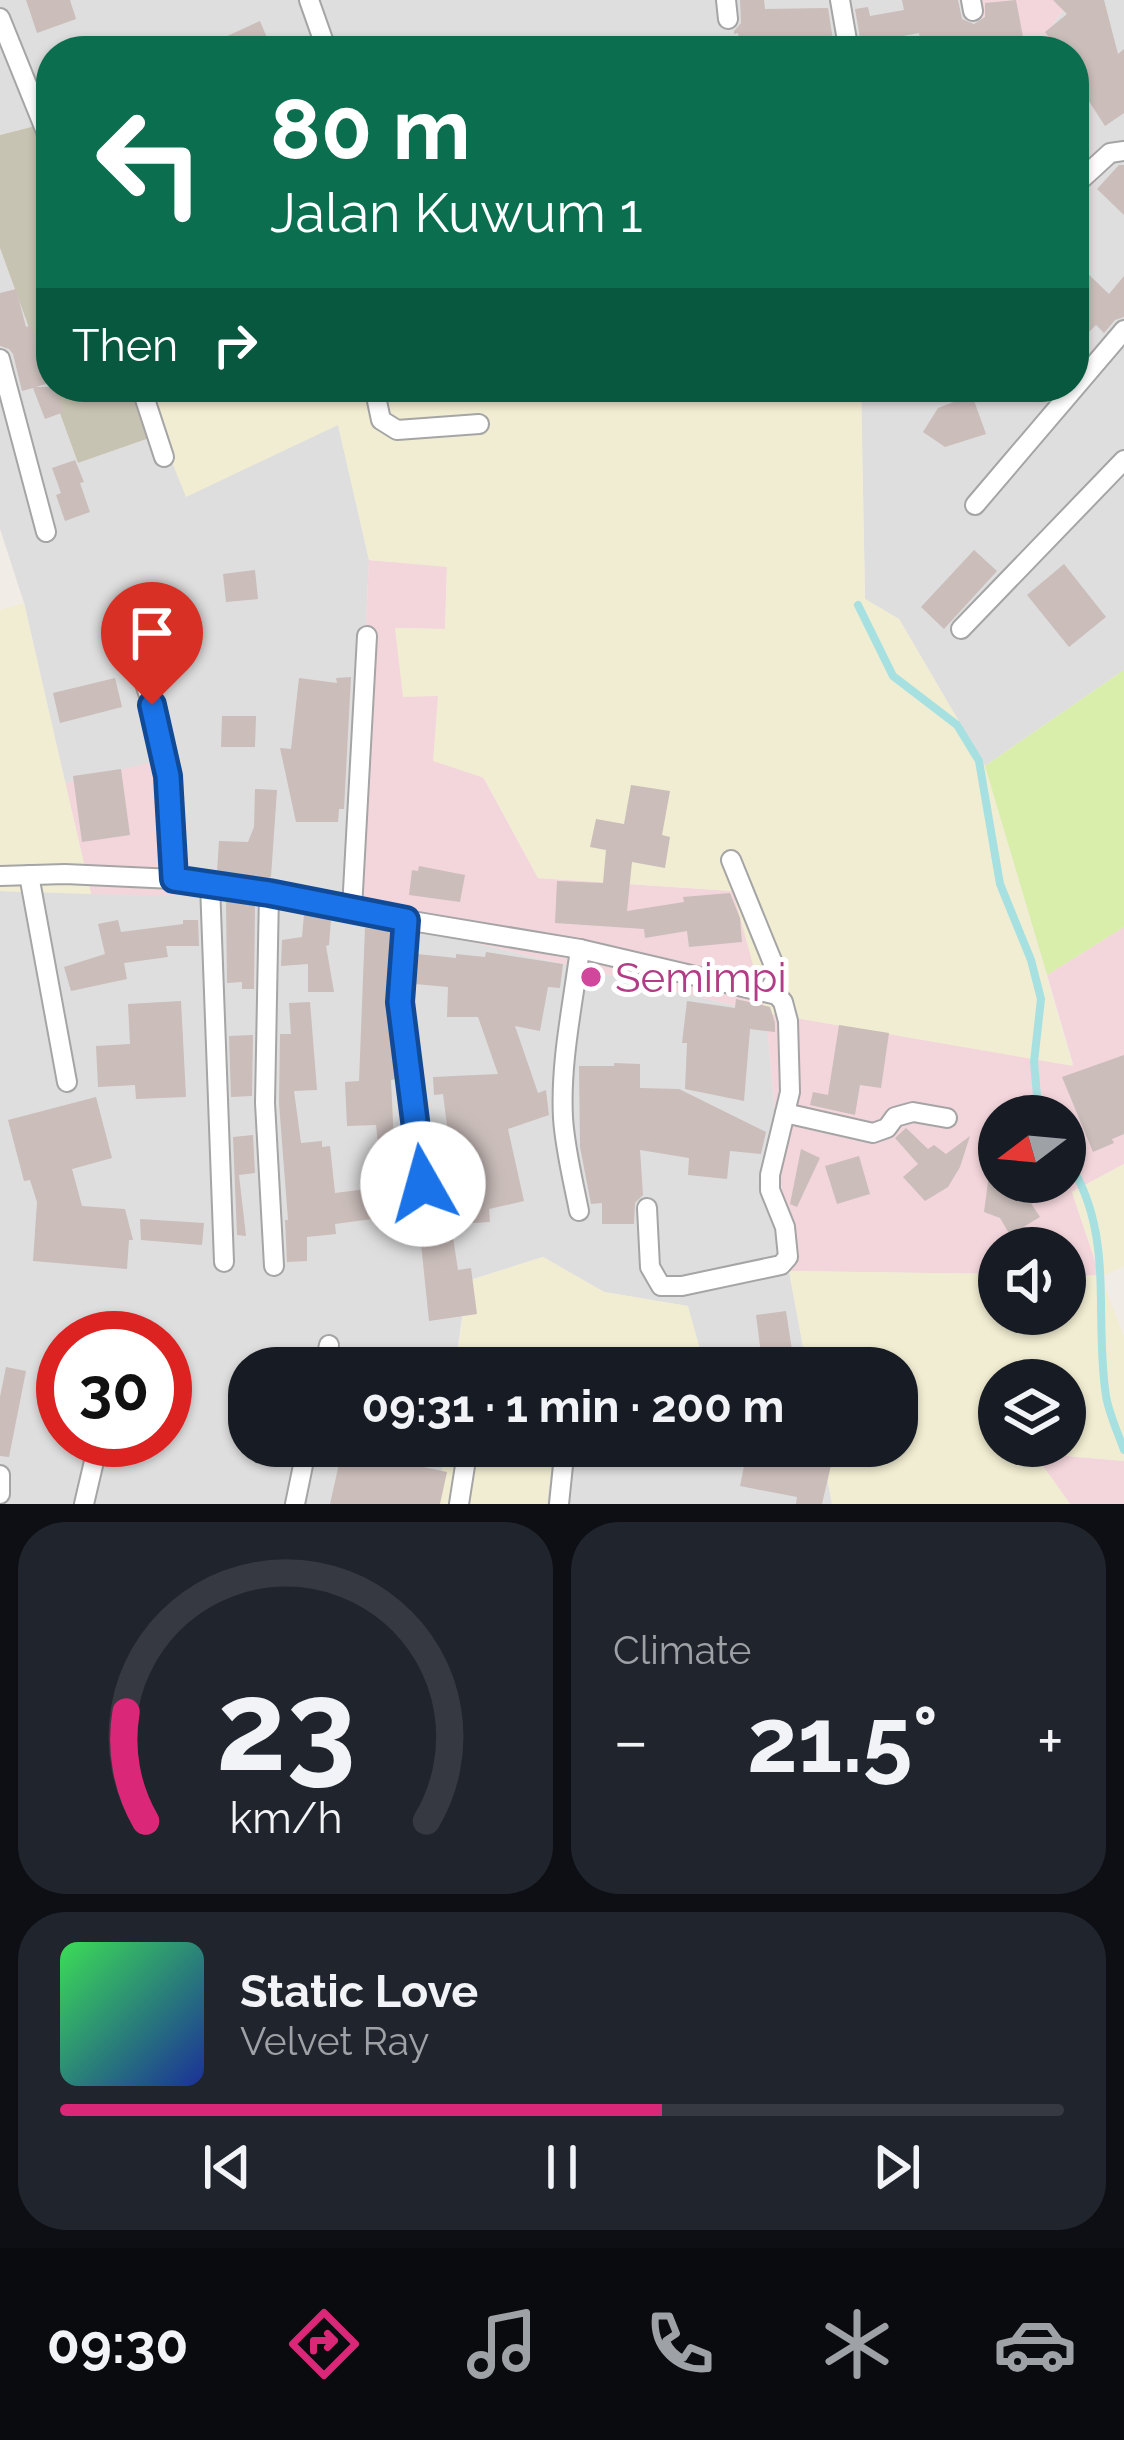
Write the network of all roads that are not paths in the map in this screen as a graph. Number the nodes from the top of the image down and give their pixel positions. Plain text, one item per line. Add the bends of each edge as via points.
1 (309, 0) edge
2 (840, 0) edge
3 (0, 18) edge
4 (321, 36) edge
5 (846, 36) edge
6 (36, 103) edge
7 (1124, 151) edge
8 (1089, 172) edge
9 (1124, 330) edge
10 (0, 359) edge
11 (1089, 371) edge
12 (146, 402) edge
13 (377, 402) edge
14 (1063, 402) edge
15 (479, 424) dead end
16 (164, 457) dead end
17 (1120, 474) edge
18 (975, 506) dead end
19 (46, 532) dead end
20 (961, 628) dead end
21 (367, 636) dead end
22 (132, 644) dead end
23 (731, 860) dead end
24 (29, 875) junction
25 (0, 877) edge
26 (174, 879) junction
27 (210, 884) junction
28 (269, 893) junction
29 (352, 909) junction
30 (406, 920) junction
31 (580, 949) junction
32 (768, 992) junction
33 (67, 1082) dead end
34 (785, 1113) junction
35 (947, 1118) dead end
36 (647, 1208) dead end
37 (579, 1211) dead end
38 (428, 1223) dead end
39 (224, 1262) dead end
40 (274, 1266) dead end
41 (93, 1467) edge
42 (303, 1467) edge
43 (465, 1467) edge
44 (563, 1467) edge
45 (0, 1475) edge
46 (0, 1494) edge
47 (84, 1504) edge
48 (295, 1504) edge
49 (459, 1504) edge
50 (559, 1504) edge

1 - 4 street
2 - 5 street
3 - 6 street
7 - 8 street
9 - 11 street
10 - 19 street
12 - 16 street
13 - 15 street via 381,420 397,430
14 - 18 street
17 - 20 street
21 - 29 street
22 - 26 street via 168,776
23 - 32 street via 775,968
24 - 25 street
24 - 26 street
24 - 33 street
26 - 27 street
27 - 28 street
27 - 39 street
28 - 29 street
28 - 40 street via 265,1103
29 - 30 street
30 - 31 street
30 - 38 street via 400,1002
31 - 32 street
31 - 37 street via 563,1116
32 - 34 street via 786,1012
34 - 35 street via 873,1133 913,1112
34 - 36 street via 770,1175 788,1244 781,1265 661,1286 650,1267
41 - 47 street
42 - 48 street
43 - 49 street
44 - 50 street
45 - 46 street

